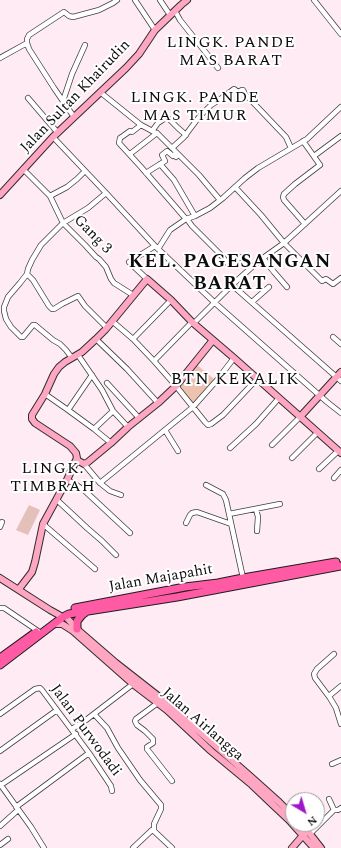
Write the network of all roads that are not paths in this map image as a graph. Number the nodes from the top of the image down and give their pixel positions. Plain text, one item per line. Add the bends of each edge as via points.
1 (117, 0) edge
2 (135, 0) edge
3 (160, 0) edge
4 (187, 0) edge
5 (314, 0) edge
6 (172, 13) junction
7 (155, 30) junction
8 (341, 34) edge
9 (27, 43) junction
10 (85, 45) dead end
11 (0, 58) edge
12 (218, 68) dead end
13 (100, 92) junction
14 (28, 98) dead end
15 (63, 100) junction
16 (341, 107) edge
17 (74, 117) junction
18 (141, 125) junction
19 (156, 133) junction
20 (55, 135) junction
21 (186, 135) junction
22 (341, 136) edge
23 (303, 141) junction
24 (172, 148) junction
25 (291, 148) junction
26 (130, 154) junction
27 (178, 154) junction
28 (314, 156) junction
29 (160, 164) junction
30 (23, 169) junction
31 (85, 171) junction
32 (146, 173) junction
33 (235, 187) junction
34 (341, 191) edge
35 (106, 193) junction
36 (0, 195) edge
37 (50, 196) junction
38 (220, 200) junction
39 (195, 216) junction
40 (186, 219) junction
41 (63, 223) junction
42 (306, 224) junction
43 (284, 243) junction
44 (156, 248) junction
45 (263, 258) junction
46 (252, 267) junction
47 (27, 274) junction
48 (341, 278) edge
49 (147, 279) junction
50 (232, 285) junction
51 (269, 286) dead end
52 (287, 287) dead end
53 (133, 295) junction
54 (171, 300) junction
55 (252, 302) junction
56 (214, 303) junction
57 (0, 319) edge
58 (6, 319) junction
59 (112, 321) junction
60 (193, 323) junction
61 (107, 328) junction
62 (333, 337) dead end
63 (96, 339) junction
64 (133, 339) junction
65 (213, 340) junction
66 (341, 344) edge
67 (75, 356) junction
68 (234, 358) junction
69 (154, 361) junction
70 (92, 375) junction
71 (340, 377) edge
72 (257, 379) junction
73 (106, 383) dead end
74 (176, 386) junction
75 (45, 394) junction
76 (320, 395) junction
77 (279, 398) junction
78 (158, 403) junction
79 (193, 407) junction
80 (68, 410) junction
81 (113, 411) junction
82 (341, 413) edge
83 (300, 416) junction
84 (139, 418) junction
85 (128, 427) junction
86 (94, 429) junction
87 (165, 430) junction
88 (318, 432) junction
89 (111, 443) junction
90 (272, 445) dead end
91 (230, 448) dead end
92 (178, 451) dead end
93 (339, 452) edge
94 (292, 458) dead end
95 (77, 460) junction
96 (84, 464) junction
97 (319, 469) dead end
98 (341, 470) edge
99 (334, 478) dead end
100 (67, 480) junction
101 (100, 483) junction
102 (206, 485) dead end
103 (121, 494) dead end
104 (57, 500) junction
105 (280, 504) dead end
106 (256, 509) junction
107 (229, 514) junction
108 (186, 523) dead end
109 (43, 524) junction
110 (231, 524) junction
111 (257, 531) dead end
112 (130, 533) dead end
113 (116, 555) dead end
114 (341, 561) edge
115 (341, 566) edge
116 (95, 569) dead end
117 (274, 575) junction
118 (261, 577) junction
119 (0, 578) edge
120 (243, 578) junction
121 (19, 589) junction
122 (0, 608) edge
123 (88, 610) junction
124 (62, 617) junction
125 (54, 624) junction
126 (74, 629) junction
127 (38, 631) junction
128 (334, 654) dead end
129 (0, 658) edge
130 (0, 665) edge
131 (133, 684) junction
132 (341, 686) edge
133 (329, 696) junction
134 (160, 701) junction
135 (57, 710) junction
136 (0, 714) edge
137 (94, 714) junction
138 (341, 724) edge
139 (74, 732) junction
140 (0, 750) edge
141 (89, 753) junction
142 (341, 760) edge
143 (332, 764) dead end
144 (249, 778) junction
145 (172, 782) dead end
146 (0, 785) edge
147 (112, 791) dead end
148 (330, 799) dead end
149 (17, 808) junction
150 (285, 808) edge
151 (341, 808) edge
152 (334, 810) junction
153 (0, 826) edge
154 (152, 831) junction
155 (307, 833) junction
156 (8, 838) dead end
157 (0, 845) edge
158 (44, 848) edge
159 (133, 848) edge
160 (172, 848) edge
161 (292, 848) edge
162 (314, 848) edge
163 (322, 848) edge

1 - 9 street via 99,10 73,17 64,12 29,35
2 - 7 street
3 - 6 street
4 - 6 street, Jalan Sultan Khairudin
5 - 8 street
6 - 7 street, Jalan Sultan Khairudin
6 - 12 street
7 - 13 street, Jalan Sultan Khairudin via 132,62
9 - 11 street
9 - 15 street
10 - 15 street
13 - 17 street, Jalan Sultan Khairudin
13 - 18 street
14 - 20 street
15 - 17 street
16 - 23 street
17 - 20 street, Jalan Sultan Khairudin
18 - 19 street
18 - 26 street via 119,140
19 - 21 street via 158,123 167,116
19 - 24 street
19 - 26 street
20 - 30 street, Jalan Sultan Khairudin
20 - 31 street
21 - 24 street
21 - 25 street via 211,105 234,89 238,92 244,90 286,137
22 - 28 street
23 - 25 street
23 - 28 street
24 - 27 street
25 - 33 street via 258,168
26 - 32 street
27 - 29 street via 176,157 172,156 167,151 162,155 165,161
27 - 38 street
28 - 42 street via 320,167 295,184 283,197
29 - 32 street
29 - 39 street via 174,180
30 - 36 street, Jalan Sultan Khairudin
30 - 37 street, Gang 3
31 - 35 street
31 - 37 street via 67,187
32 - 40 street
33 - 38 street
33 - 43 street
34 - 42 street
35 - 41 street via 88,208
35 - 44 street
37 - 41 street, Gang 3
38 - 39 street
39 - 40 street
40 - 44 street via 170,230
40 - 46 street via 229,265 241,257
41 - 47 street via 40,245
41 - 53 street, Gang 3 via 106,267 114,283
42 - 43 street
43 - 45 street
43 - 48 street via 322,281 326,280 333,284
44 - 49 street via 129,262
44 - 56 street
45 - 46 street
45 - 52 street
46 - 50 street
47 - 58 street via 8,298 4,307
47 - 61 street via 52,309 78,296
49 - 53 street
49 - 54 street
50 - 55 street
50 - 56 street
51 - 55 street
53 - 59 street
54 - 60 street
54 - 64 street
55 - 71 street
56 - 60 street
56 - 76 street
57 - 58 street
58 - 67 street via 21,337 35,325
59 - 61 street
59 - 64 street
60 - 65 street
60 - 69 street
61 - 63 street
62 - 66 street
63 - 67 street
63 - 78 street
64 - 69 street
65 - 68 street
65 - 74 street
67 - 70 street
67 - 75 street via 56,371
68 - 72 street
68 - 79 street
69 - 74 street
70 - 80 street
70 - 81 street
71 - 76 street
72 - 77 street
72 - 79 street via 223,415 208,425
73 - 84 street
74 - 78 street
74 - 79 street
75 - 80 street
75 - 95 street via 33,412 32,419 70,446 76,453
76 - 82 street
76 - 83 street
77 - 83 street
77 - 91 street
78 - 84 street
79 - 87 street
80 - 86 street
81 - 85 street
81 - 86 street
83 - 88 street
83 - 90 street
84 - 85 street
85 - 89 street
86 - 89 street
87 - 92 street
87 - 101 street
88 - 93 street
88 - 94 street
89 - 96 street
93 - 97 street
95 - 96 street
95 - 100 street
96 - 101 street
98 - 99 street
100 - 104 street
100 - 112 street via 80,487
101 - 103 street via 110,491
102 - 107 street via 223,494
104 - 109 street
104 - 113 street
105 - 106 street
106 - 107 street
106 - 111 street
107 - 110 street
108 - 110 street via 192,513 197,512
109 - 116 street
109 - 121 street via 34,568
110 - 120 street
114 - 117 main road, Jalan Majapahit
115 - 117 main road, Jalan Majapahit
117 - 118 main road, Jalan Majapahit
118 - 120 main road, Jalan Majapahit
118 - 123 main road, Jalan Majapahit via 177,597
119 - 121 street
120 - 124 main road, Jalan Majapahit via 73,608 64,612
121 - 124 street
122 - 127 street via 4,608
123 - 124 main road, Jalan Majapahit
123 - 126 main road via 79,618
124 - 125 main road, Jalan Majapahit
124 - 126 street
124 - 127 main road, Jalan Majapahit
125 - 126 street
125 - 130 main road, Jalan Majapahit
126 - 131 street, Jalan Airlangga
126 - 134 street, Jalan Airlangga
127 - 129 main road, Jalan Majapahit
128 - 133 street via 314,674
131 - 134 street, Jalan Airlangga
131 - 137 street
132 - 133 street
133 - 138 street
134 - 144 street, Jalan Airlangga
134 - 145 street via 136,719 136,722 153,739 153,743 147,749
135 - 136 street, Jalan Purwodadi via 40,688
135 - 139 street, Jalan Purwodadi
135 - 140 street
137 - 139 street
137 - 154 street via 107,728 140,780 161,805
139 - 141 street, Jalan Purwodadi
139 - 146 street
141 - 147 street, Jalan Purwodadi
141 - 149 street
142 - 143 street
144 - 150 street, Jalan Airlangga
144 - 155 street, Jalan Airlangga via 280,811
146 - 149 street
148 - 152 street
149 - 153 street
149 - 158 street
151 - 152 street
152 - 155 street
154 - 159 street
154 - 160 street
155 - 161 street
155 - 162 street, Jalan Airlangga
155 - 163 street, Jalan Airlangga
156 - 157 street

